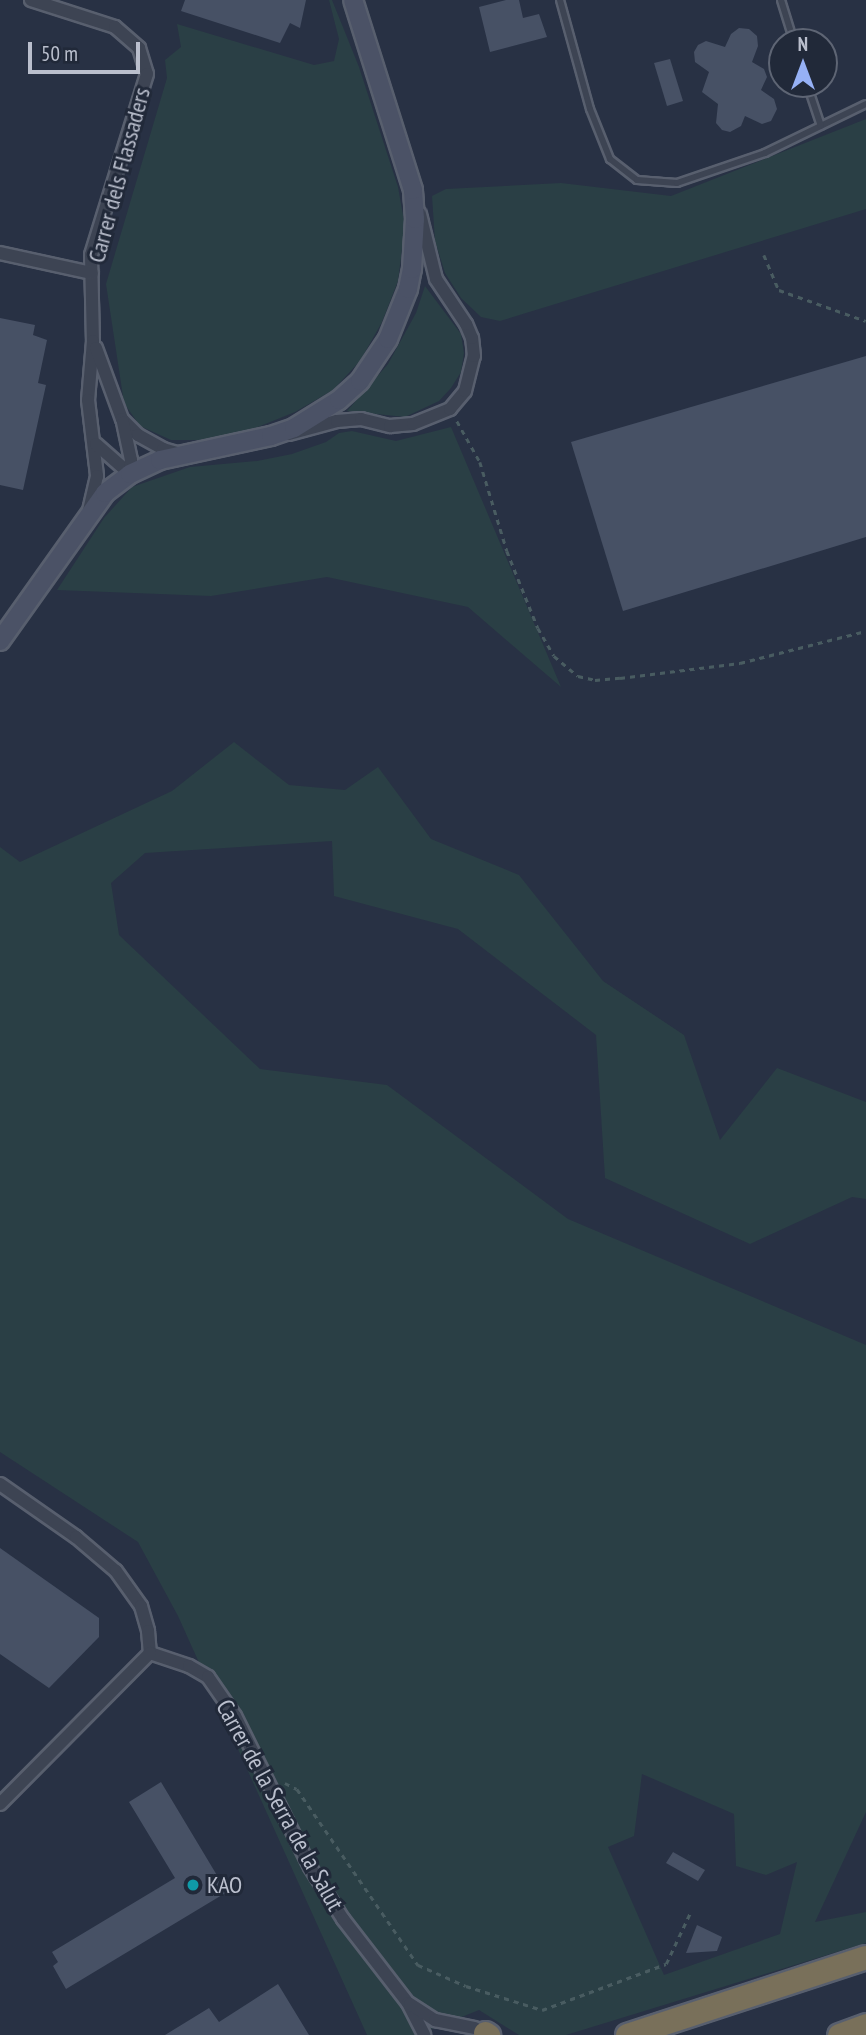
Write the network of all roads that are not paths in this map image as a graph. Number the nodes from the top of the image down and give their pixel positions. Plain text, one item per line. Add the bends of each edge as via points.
1 (31, 0) edge
2 (353, 0) edge
3 (560, 0) edge
4 (781, 0) edge
5 (790, 28) edge
6 (812, 98) edge
7 (866, 104) edge
8 (821, 126) junction
9 (413, 190) junction
10 (0, 253) edge
11 (92, 273) junction
12 (93, 341) junction
13 (122, 419) junction
14 (271, 436) junction
15 (96, 444) junction
16 (181, 454) junction
17 (130, 474) junction
18 (88, 513) junction
19 (0, 641) edge
20 (0, 1484) edge
21 (150, 1653) junction
22 (0, 1804) edge
23 (866, 1957) edge
24 (408, 2003) junction
25 (866, 2025) edge
26 (484, 2033) edge
27 (424, 2035) edge
28 (442, 2035) edge
29 (627, 2035) edge
30 (839, 2035) edge

1 - 11 street, Carrer dels Flassaders via 115,27 139,48 147,74 91,255
2 - 9 main road
3 - 8 lane via 590,109 610,159 637,180 677,183 765,153
4 - 5 lane
6 - 8 lane
7 - 8 lane
9 - 14 main road via 412,269 388,338 360,381 339,400 294,428
9 - 14 street via 436,279 472,338 474,356 465,391 450,409 413,424 390,426 361,419
10 - 11 street
11 - 12 street, Carrer dels Flassaders
12 - 13 street, Carrer dels Flassaders
12 - 15 street, Carrer dels Flassaders via 88,400
13 - 16 street via 138,435
13 - 17 street, Carrer dels Flassaders
14 - 16 main road
15 - 17 street
15 - 18 street, Carrer dels Flassaders via 97,476
16 - 17 main road
17 - 18 main road
18 - 19 main road
20 - 21 street via 116,1571 141,1606
21 - 22 street
21 - 24 street, Carrer de la Serra de la Salut via 208,1677 235,1716 310,1867 343,1919
23 - 29 highway
24 - 26 street, Carrer de la Serra de la Salut via 435,2020
24 - 27 street, Carrer de la Serra de la Salut
25 - 30 highway
26 - 28 street via 453,2028

